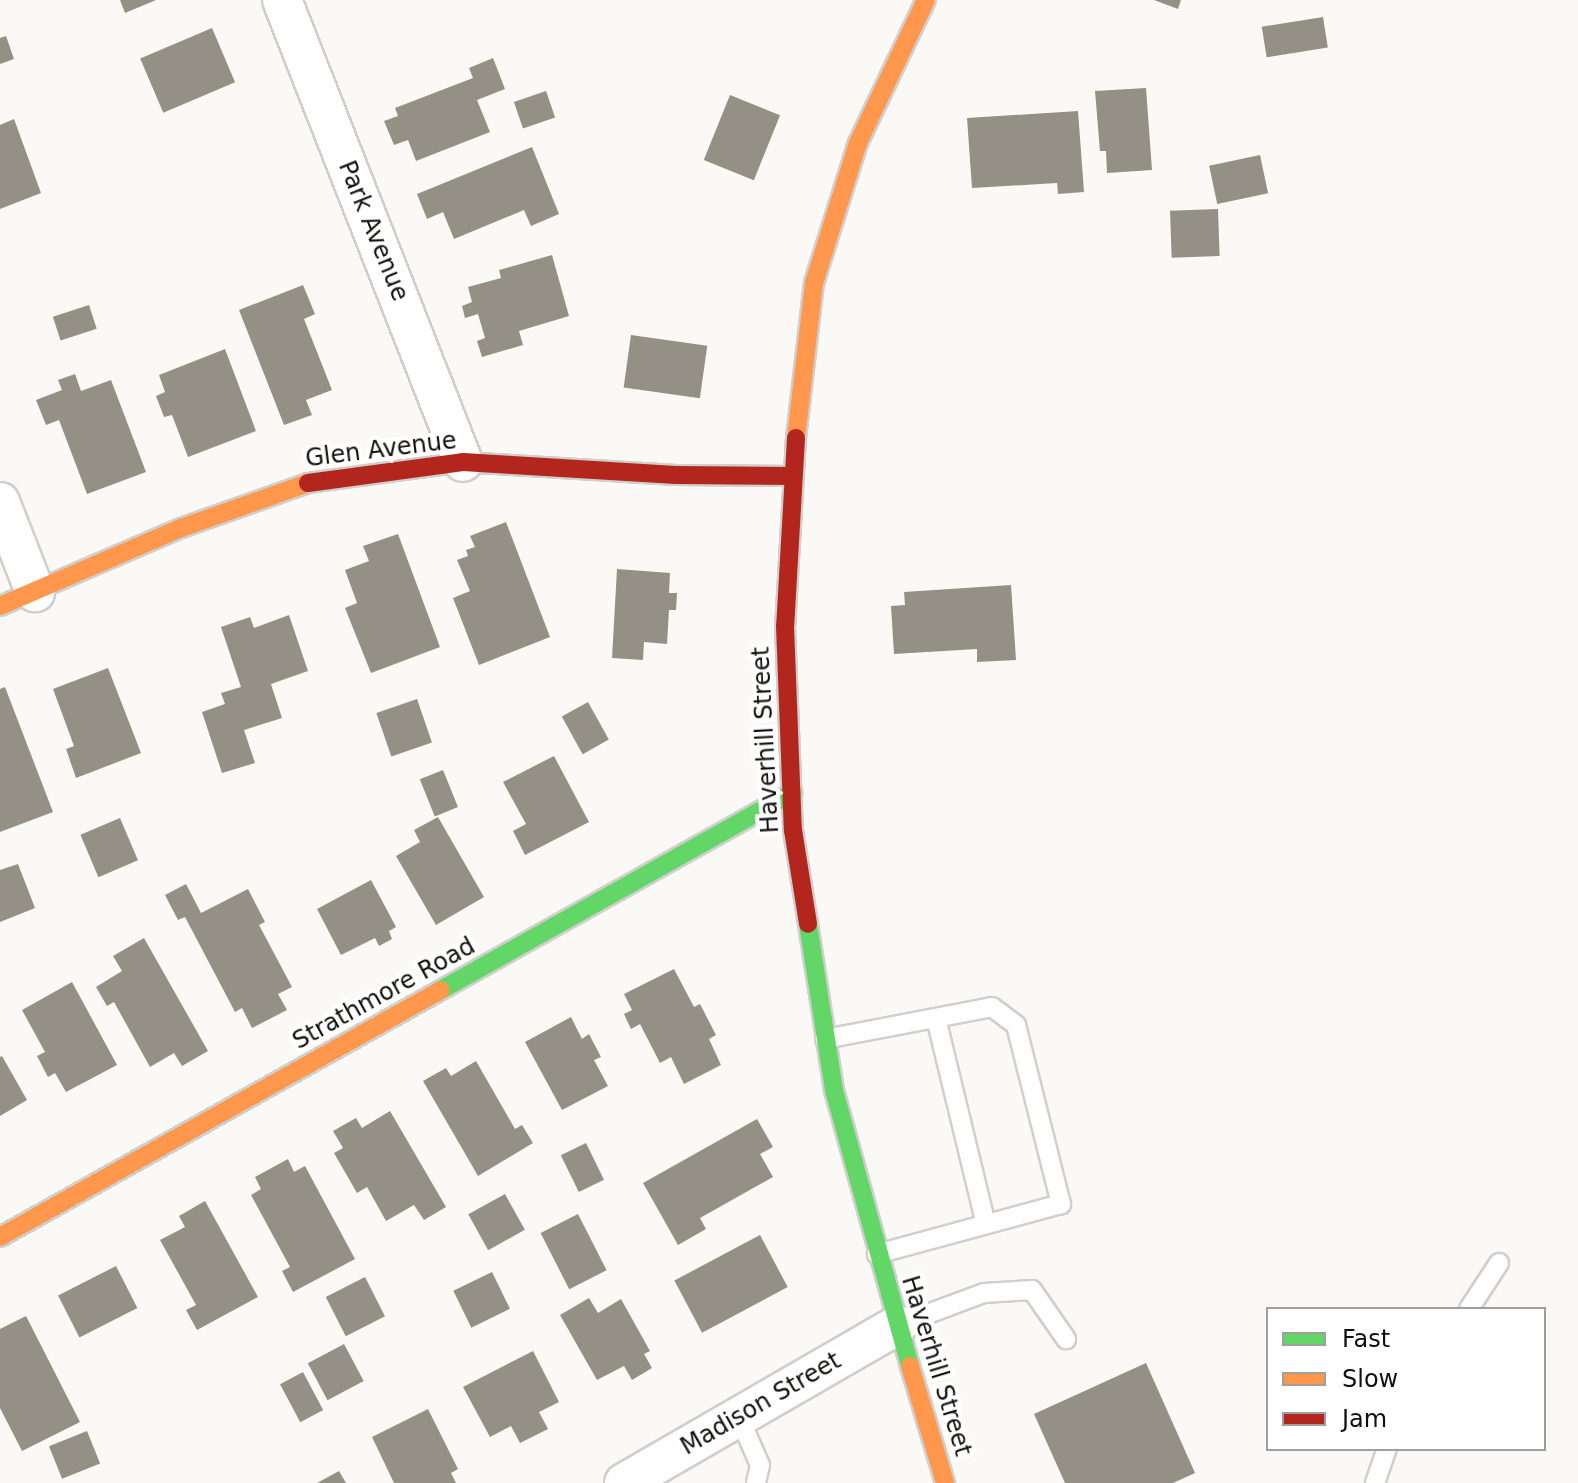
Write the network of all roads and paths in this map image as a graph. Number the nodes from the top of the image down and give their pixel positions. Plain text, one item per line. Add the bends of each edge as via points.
1 (282, 0) edge
2 (926, 0) edge
3 (463, 462) junction
4 (791, 476) junction
5 (0, 502) edge
6 (35, 592) junction
7 (0, 606) edge
8 (792, 793) junction
9 (936, 1018) junction
10 (825, 1039) junction
11 (986, 1224) junction
12 (0, 1237) edge
13 (877, 1254) junction
14 (1499, 1263) dead end
15 (1470, 1307) edge
16 (898, 1325) junction
17 (1066, 1339) dead end
18 (739, 1417) junction
19 (1386, 1451) edge
20 (624, 1483) edge
21 (756, 1483) edge
22 (945, 1483) edge
23 (1375, 1483) edge

1 - 3 street, Park Avenue
2 - 4 street, Haverhill Street via 858,143 814,283
3 - 4 street, Glen Avenue
3 - 6 street, Glen Avenue via 293,485
4 - 8 street, Haverhill Street via 785,626
5 - 6 street
6 - 7 street, Glen Avenue
8 - 10 street, Haverhill Street
8 - 12 street, Strathmore Road
9 - 10 lane
9 - 11 lane
9 - 11 lane via 992,1007 1016,1025 1061,1204
10 - 13 street, Haverhill Street
11 - 13 lane
13 - 16 street, Haverhill Street
14 - 15 lane
16 - 17 lane via 984,1293 1032,1290
16 - 18 street, Madison Street
16 - 22 street, Haverhill Street
18 - 20 street, Madison Street
18 - 21 lane via 760,1465
19 - 23 lane

